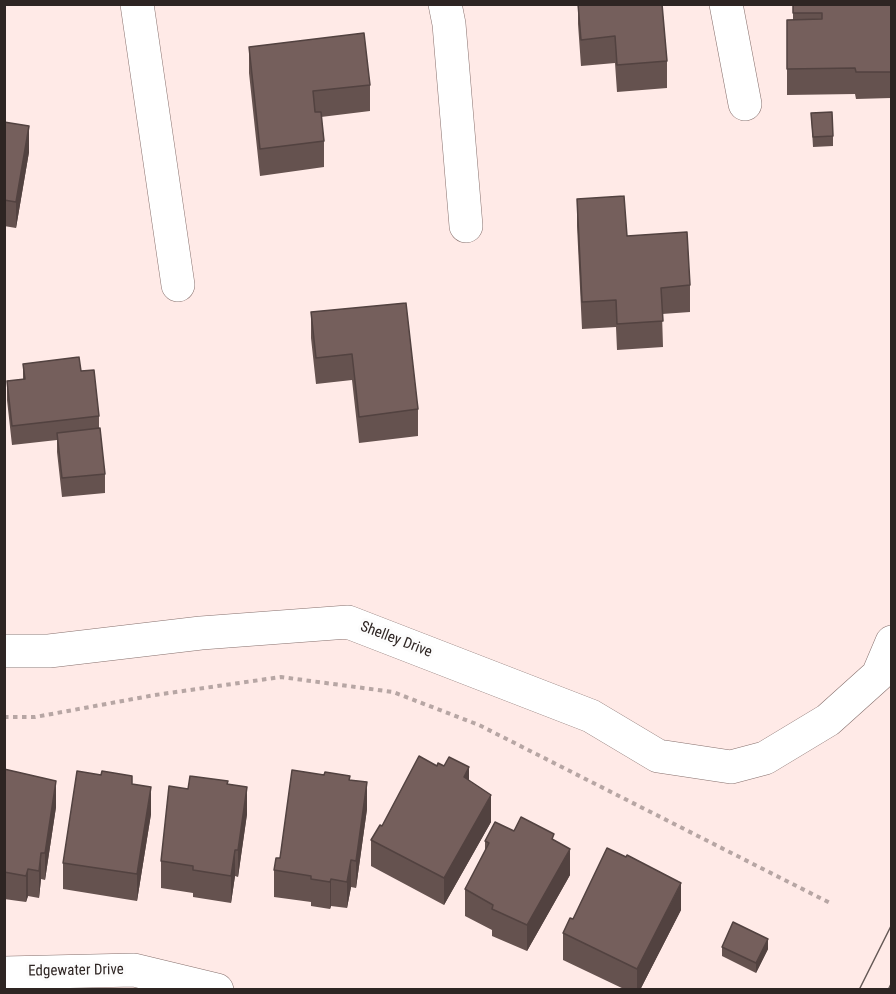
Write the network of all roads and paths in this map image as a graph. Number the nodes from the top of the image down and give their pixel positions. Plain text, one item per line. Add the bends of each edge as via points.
1 (137, 4) edge
2 (445, 4) edge
3 (726, 4) edge
4 (745, 104) dead end
5 (466, 226) dead end
6 (178, 285) dead end
7 (891, 642) edge
8 (4, 651) edge
9 (4, 717) edge
10 (832, 904) dead end
11 (4, 973) edge
12 (217, 990) edge

1 - 6 street
2 - 5 street
3 - 4 street
7 - 8 street, Shelley Drive via 878,675 828,720 765,758 731,767 658,756 591,716 348,622 201,633 49,651
9 - 10 path via 35,717 281,677 393,692 479,725
11 - 12 street, Edgewater Drive via 134,970

